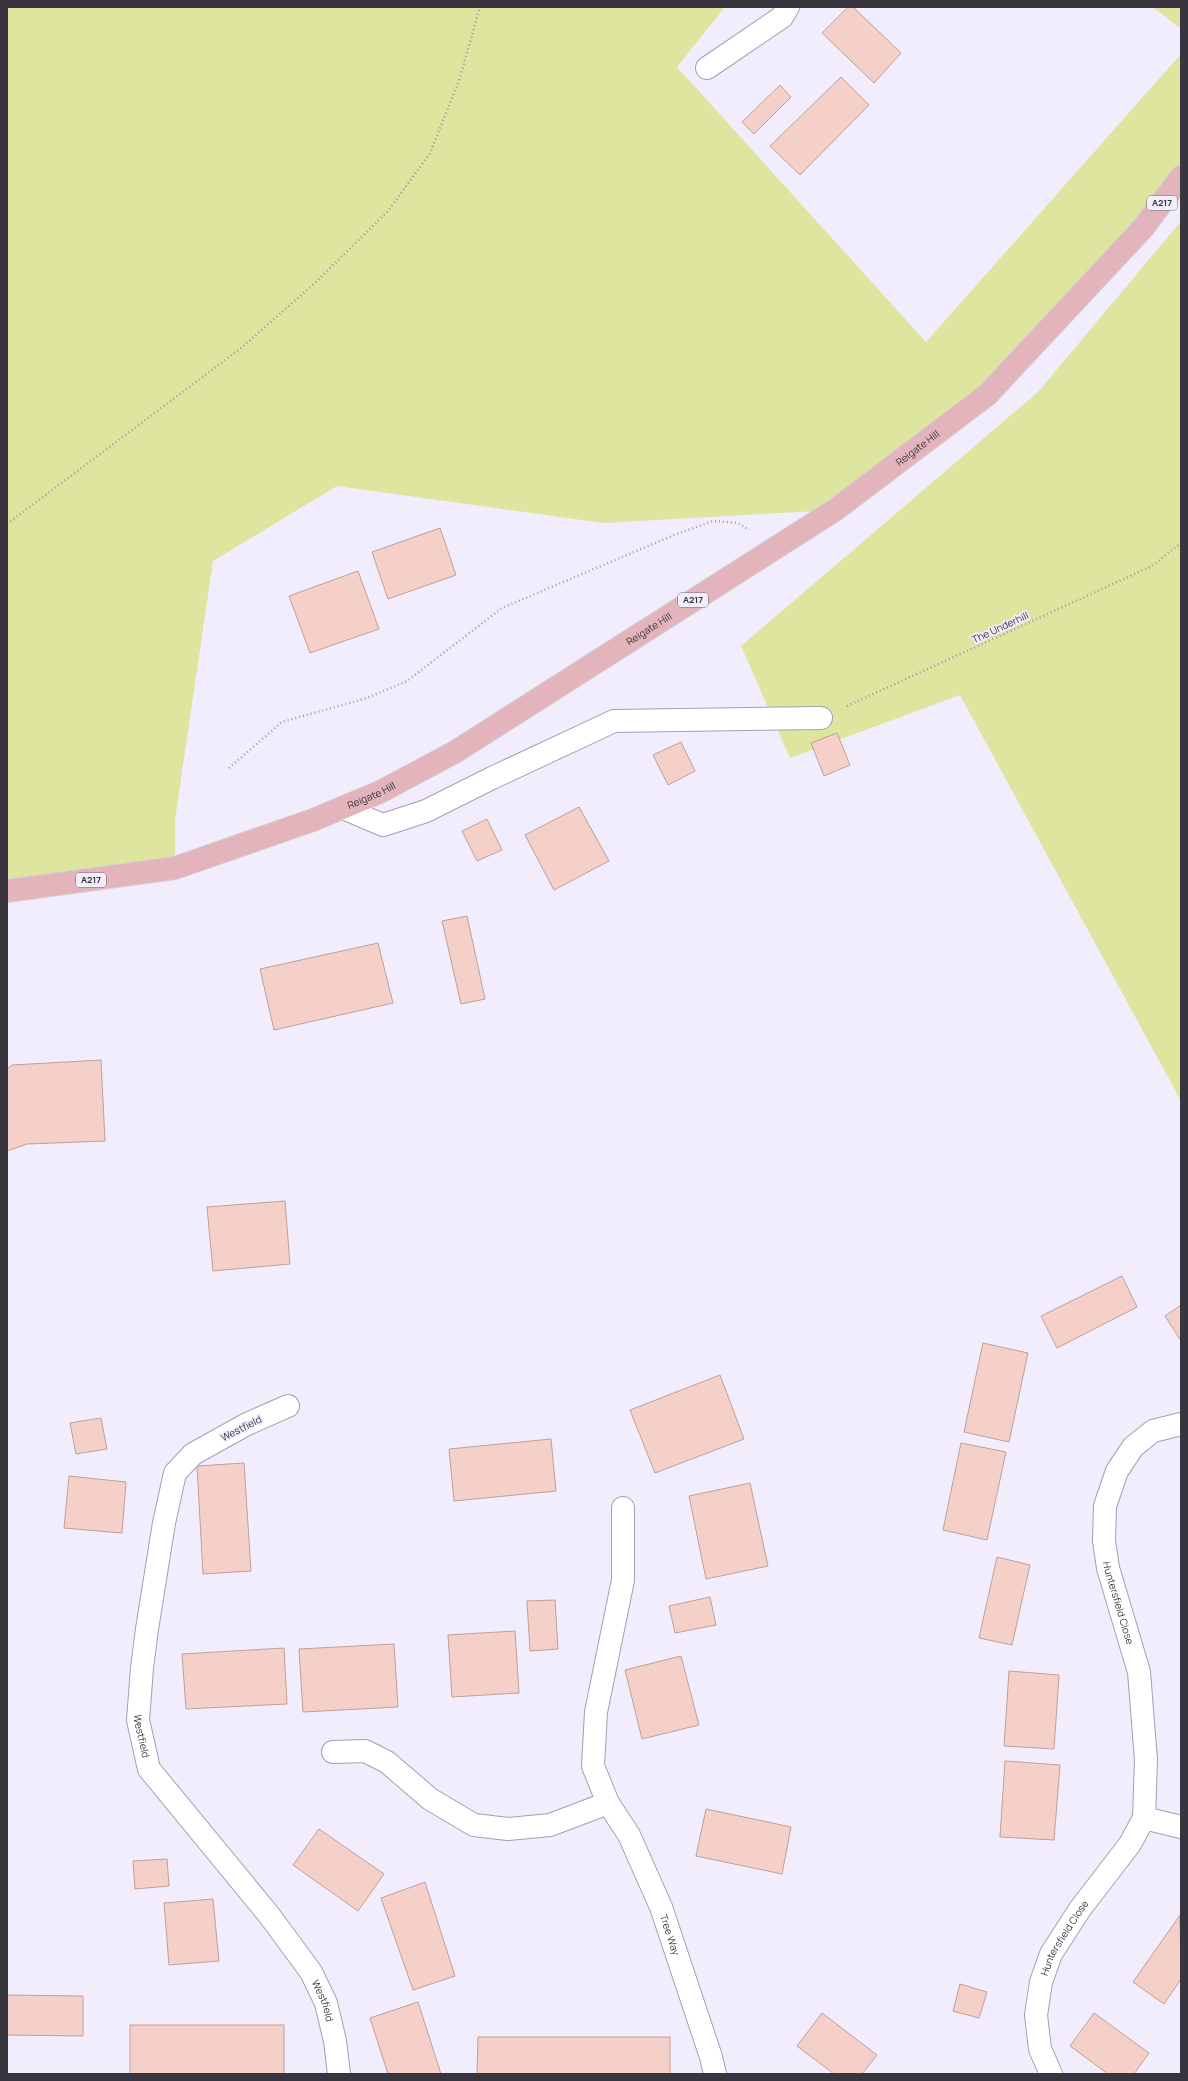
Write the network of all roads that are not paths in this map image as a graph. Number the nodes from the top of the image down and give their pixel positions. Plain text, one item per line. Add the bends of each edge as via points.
1 (788, 7) edge
2 (707, 68) dead end
3 (1181, 177) edge
4 (821, 718) road end
5 (343, 808) junction
6 (7, 891) edge
7 (288, 1406) dead end
8 (1181, 1424) edge
9 (623, 1508) dead end
10 (333, 1752) dead end
11 (608, 1803) junction
12 (1144, 1818) junction
13 (1181, 1827) edge
14 (339, 2074) edge
15 (714, 2074) edge
16 (1051, 2074) edge

1 - 2 street via 782,17
3 - 5 main road, Reigate Hill / A217 via 1143,228 987,395 836,510 455,752 380,792
4 - 5 street via 614,721 426,811 383,825
5 - 6 main road, Reigate Hill / A217 via 175,868
7 - 14 street, Westfield via 247,1424 193,1454 175,1473 147,1628 138,1720 149,1769 269,1914 311,1972 326,2003 335,2041
8 - 12 street, Huntersfield Close via 1153,1431 1133,1447 1117,1471 1105,1506 1104,1541 1108,1568 1140,1672 1146,1760
9 - 11 street, Tree Way via 623,1580 596,1712 593,1766
10 - 11 street via 365,1751 387,1762 430,1799 474,1825 508,1829 550,1825
11 - 15 street, Tree Way via 629,1835 661,1907 711,2057
12 - 13 street
12 - 16 street, Huntersfield Close via 1130,1844 1055,1948 1040,1982 1036,2015 1040,2048

